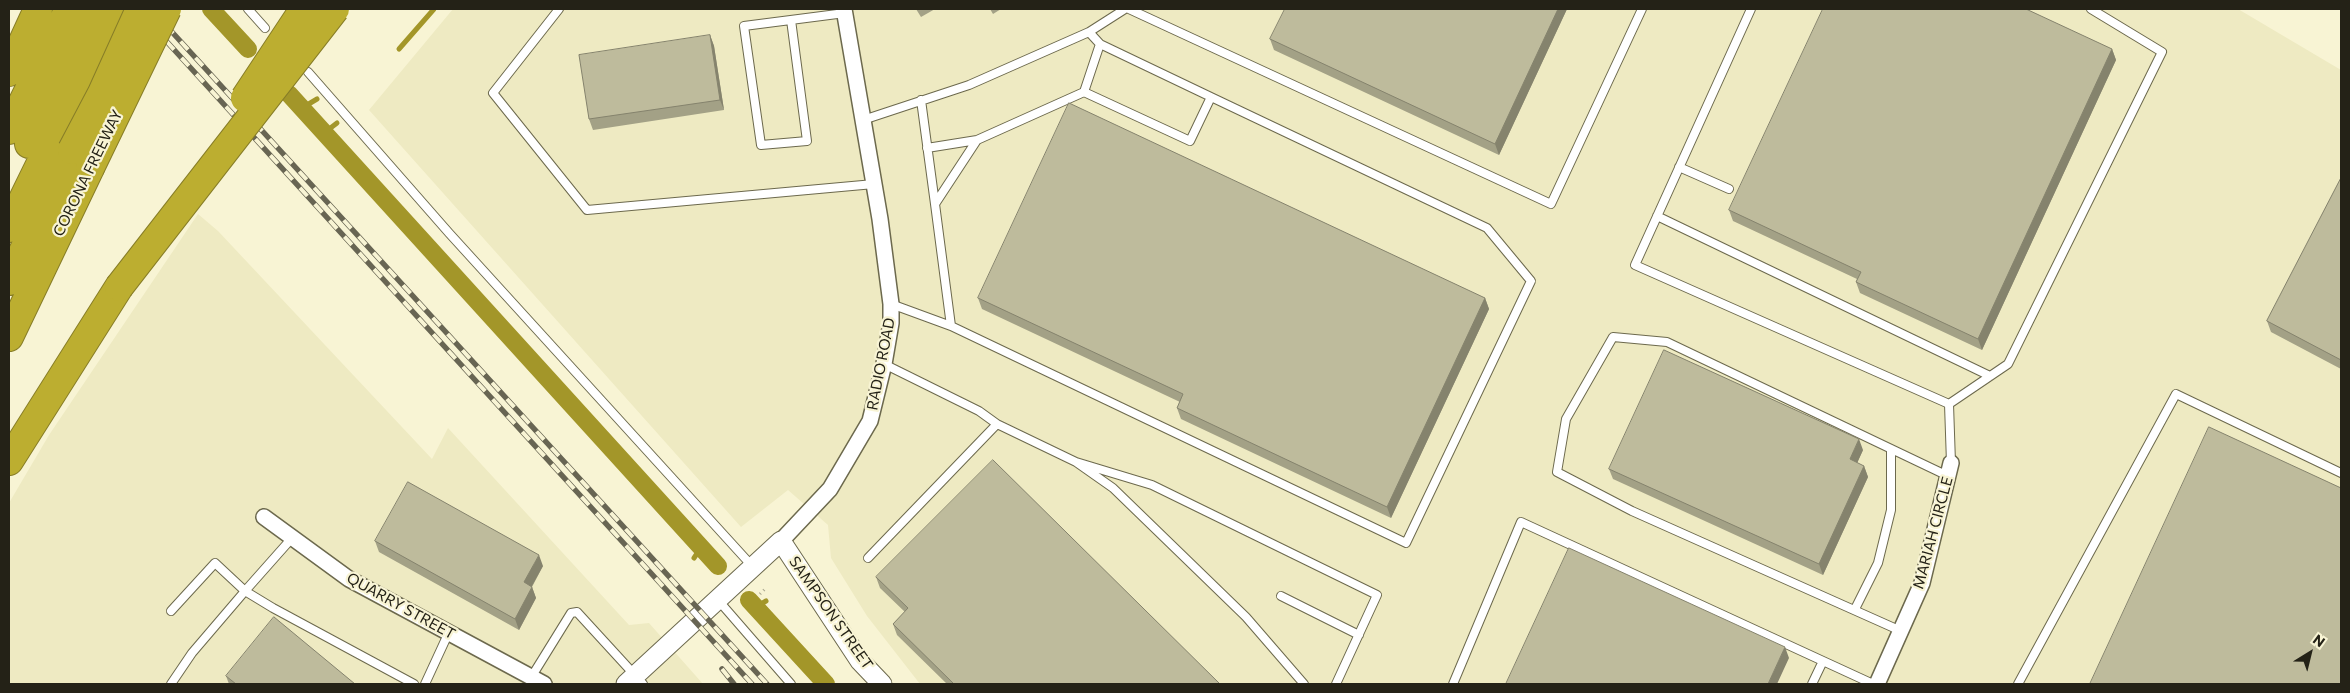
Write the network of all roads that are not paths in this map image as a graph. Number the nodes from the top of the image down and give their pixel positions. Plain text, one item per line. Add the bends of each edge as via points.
1 (38, 9) edge
2 (69, 9) edge
3 (89, 9) edge
4 (112, 9) edge
5 (140, 9) edge
6 (168, 9) edge
7 (248, 9) edge
8 (304, 9) edge
9 (335, 9) edge
10 (559, 9) edge
11 (1127, 9) edge
12 (1642, 9) edge
13 (1751, 9) edge
14 (2091, 9) edge
15 (844, 11) edge
16 (791, 20) junction
17 (265, 28) dead end
18 (1089, 32) junction
19 (1100, 44) junction
20 (9, 72) edge
21 (308, 72) dead end
22 (1084, 92) junction
23 (1211, 97) junction
24 (921, 100) junction
25 (863, 120) junction
26 (9, 130) edge
27 (977, 140) junction
28 (927, 148) junction
29 (81, 159) junction
30 (1679, 167) junction
31 (874, 184) junction
32 (9, 185) edge
33 (1729, 190) dead end
34 (935, 204) junction
35 (1657, 216) junction
36 (9, 228) edge
37 (9, 282) edge
38 (119, 287) junction
39 (892, 304) junction
40 (951, 326) junction
41 (9, 337) edge
42 (884, 364) junction
43 (1990, 376) junction
44 (1949, 404) junction
45 (997, 424) junction
46 (1891, 449) junction
47 (9, 460) edge
48 (1076, 462) junction
49 (1950, 470) junction
50 (2341, 473) edge
51 (264, 517) dead end
52 (292, 538) junction
53 (781, 541) junction
54 (868, 558) dead end
55 (749, 570) junction
56 (245, 591) junction
57 (720, 596) junction
58 (1282, 596) dead end
59 (1855, 609) junction
60 (171, 612) dead end
61 (1901, 631) junction
62 (450, 632) junction
63 (1359, 635) junction
64 (1823, 661) junction
65 (538, 680) edge
66 (635, 681) edge
67 (171, 684) edge
68 (414, 684) edge
69 (425, 684) edge
70 (791, 684) edge
71 (882, 684) edge
72 (1304, 684) edge
73 (1336, 684) edge
74 (1454, 684) edge
75 (1812, 684) edge
76 (1873, 684) edge
77 (1878, 684) edge
78 (2018, 684) edge

1 - 20 highway
2 - 26 highway
3 - 32 highway via 63,74
4 - 36 highway via 82,80
5 - 29 highway, bridge via 102,93
6 - 29 highway, CORONA FREEWAY, bridge
7 - 17 lane
8 - 38 highway, bridge
9 - 38 highway, bridge
10 - 31 lane via 493,93 587,210
11 - 12 lane via 1551,204
11 - 18 lane
13 - 30 lane
14 - 43 lane via 2162,52 2008,364
15 - 16 lane
15 - 25 street, RADIO ROAD
16 - 16 lane via 744,26 761,145 807,141
18 - 19 lane
18 - 24 lane via 969,85
19 - 22 lane
19 - 23 lane
21 - 55 lane
22 - 23 lane via 1190,141
22 - 27 lane
23 - 40 lane via 1487,228 1531,281 1406,543
24 - 25 lane
24 - 28 lane
25 - 31 street, RADIO ROAD
27 - 28 lane
27 - 34 lane
28 - 34 lane
29 - 37 highway
29 - 41 highway, CORONA FREEWAY
30 - 33 lane
30 - 35 lane
31 - 39 street, RADIO ROAD
34 - 40 lane
35 - 43 lane
35 - 44 lane via 1635,265
38 - 47 highway
39 - 40 lane
39 - 42 street, RADIO ROAD
42 - 45 lane via 979,411
42 - 53 street, RADIO ROAD via 870,421 830,489
43 - 44 lane
44 - 49 lane
45 - 48 lane
45 - 54 lane
46 - 49 lane
46 - 59 lane via 1890,510 1878,563
46 - 59 lane via 1667,342 1613,337 1566,418 1557,472 1632,511
48 - 63 lane via 1152,485 1377,595
48 - 72 lane via 1113,488 1246,617
49 - 61 street, MARIAH CIRCLE via 1922,583
50 - 78 lane via 2176,394
51 - 52 street, QUARRY STREET
52 - 56 lane
52 - 62 street, QUARRY STREET via 349,579
53 - 55 street, RADIO ROAD
53 - 71 street, SAMPSON STREET via 860,661
55 - 57 street, RADIO ROAD
56 - 60 lane via 215,563
56 - 67 lane via 192,653
56 - 68 lane
57 - 66 street, RADIO ROAD
57 - 70 lane
58 - 63 lane
59 - 61 lane
61 - 77 street, MARIAH CIRCLE
62 - 65 street, QUARRY STREET
62 - 69 lane
63 - 73 lane
64 - 74 lane via 1521,522
64 - 75 lane
64 - 76 lane
65 - 66 lane via 571,613 577,612

